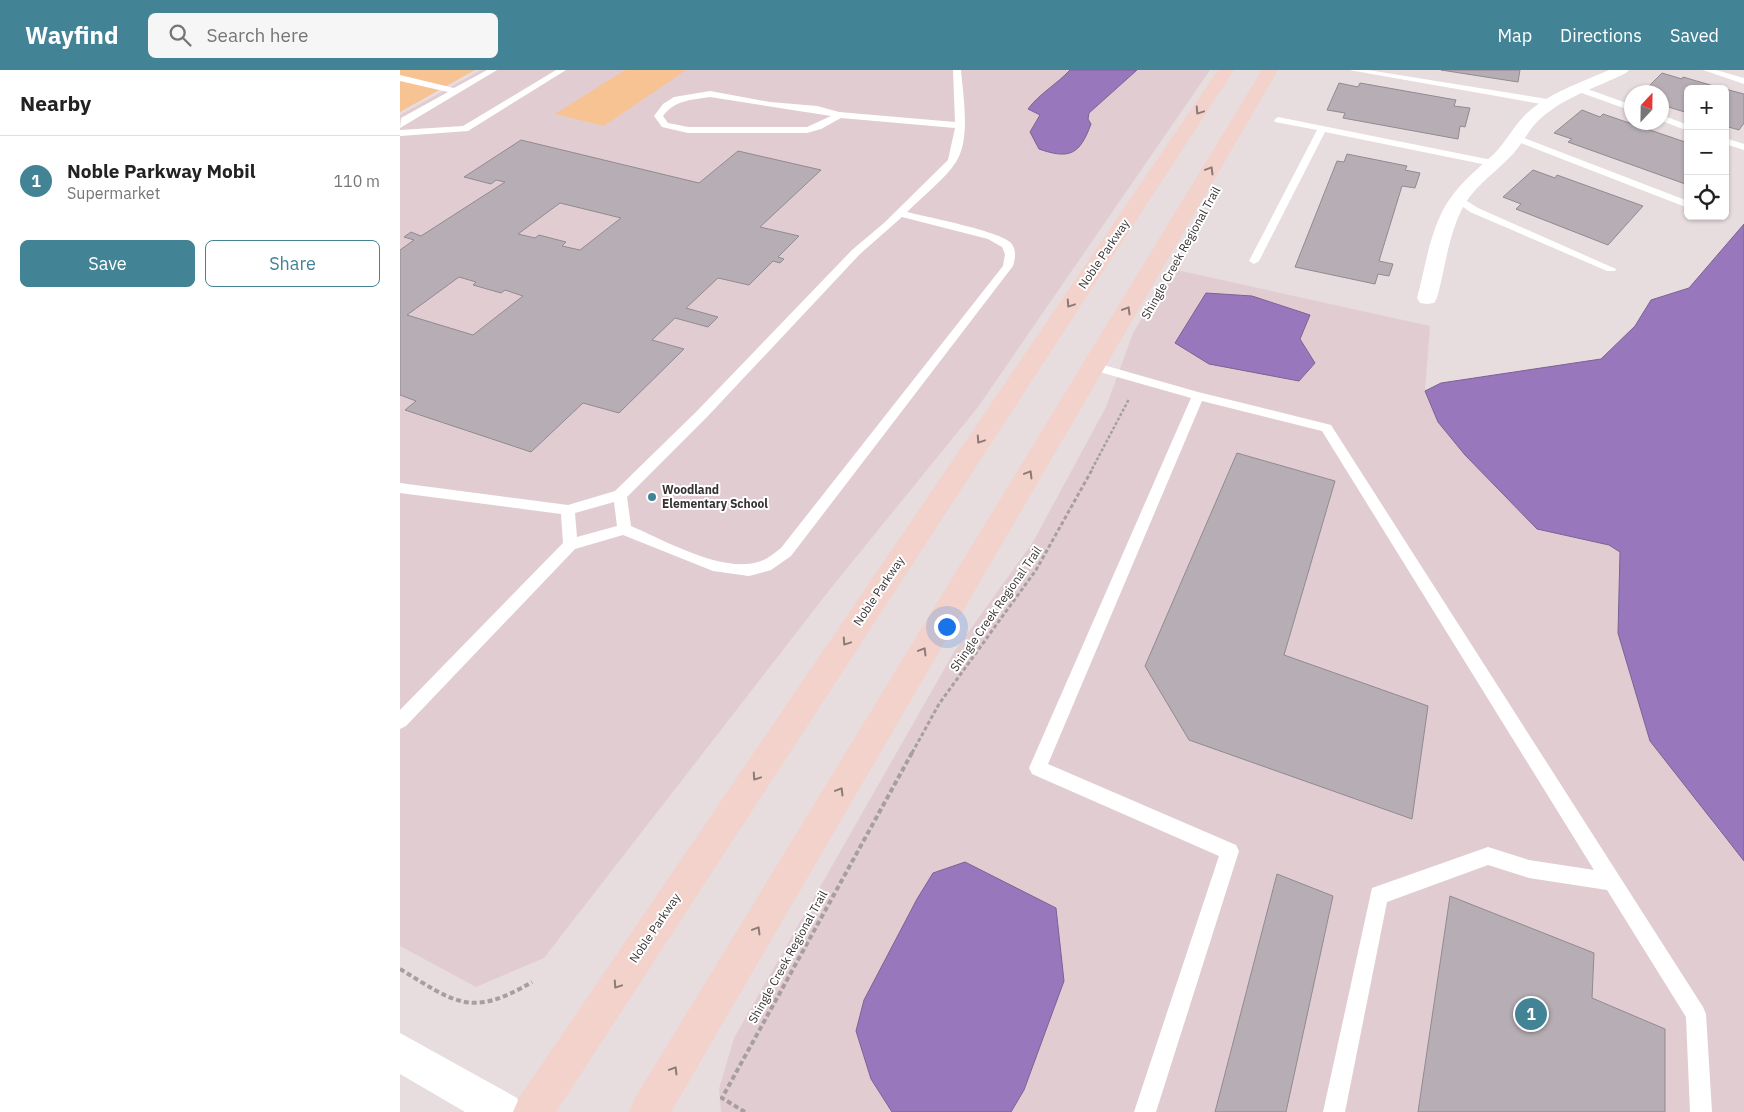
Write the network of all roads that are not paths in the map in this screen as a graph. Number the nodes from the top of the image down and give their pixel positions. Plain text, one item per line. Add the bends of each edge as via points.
1 (493, 70) edge
2 (562, 70) edge
3 (957, 70) edge
4 (1226, 70) edge
5 (1270, 70) edge
6 (1354, 70) edge
7 (1621, 70) edge
8 (1707, 70) edge
9 (400, 78) edge
10 (1744, 81) edge
11 (1579, 89) junction
12 (455, 91) junction
13 (1554, 103) junction
14 (1624, 105) edge
15 (839, 115) junction
16 (1278, 120) dead end
17 (1669, 121) edge
18 (400, 125) edge
19 (960, 125) junction
20 (1684, 126) edge
21 (1322, 129) junction
22 (400, 133) edge
23 (1516, 138) junction
24 (1729, 142) edge
25 (1744, 148) edge
26 (1492, 163) junction
27 (1459, 200) junction
28 (1684, 203) edge
29 (899, 214) junction
30 (1254, 261) dead end
31 (1611, 269) dead end
32 (1427, 298) dead end
33 (1093, 366) junction
34 (1198, 396) junction
35 (400, 488) edge
36 (620, 495) junction
37 (568, 510) junction
38 (624, 529) junction
39 (570, 546) junction
40 (400, 721) edge
41 (1613, 882) junction
42 (400, 1052) edge
43 (503, 1112) edge
44 (533, 1112) edge
45 (649, 1112) edge
46 (1145, 1112) edge
47 (1334, 1112) edge
48 (1701, 1112) edge

1 - 12 lane
2 - 22 lane via 465,129
3 - 19 lane
4 -> 44 main road, Noble Parkway
33 -> 5 main road
6 - 13 lane
7 - 11 street
8 - 10 lane
9 - 12 lane
11 - 13 street
11 - 14 lane
12 - 18 lane
13 - 23 street via 1534,115
15 - 15 lane via 817,109 702,94 671,102 658,120 671,128 688,130 807,130
15 - 19 lane
16 - 21 lane
17 - 20 lane
19 - 29 lane via 958,149 952,161
21 - 26 lane
21 - 30 lane
23 - 26 street
23 - 28 lane
24 - 25 lane
26 - 27 street
27 - 31 lane via 1474,210
27 - 32 street via 1446,227
29 - 36 lane via 856,252
29 - 38 lane via 992,237 1007,245 1010,254 1008,266 786,552 763,568 744,572 720,568
33 - 34 lane
45 -> 33 main road
34 - 41 lane via 1326,428
34 - 46 lane via 1038,768 1230,851
35 - 37 lane
36 - 37 lane
36 - 38 lane
37 - 39 lane
38 - 39 lane
39 - 40 lane
41 - 47 lane via 1530,869 1488,856 1379,895
41 - 48 lane via 1696,1014
42 - 43 street

